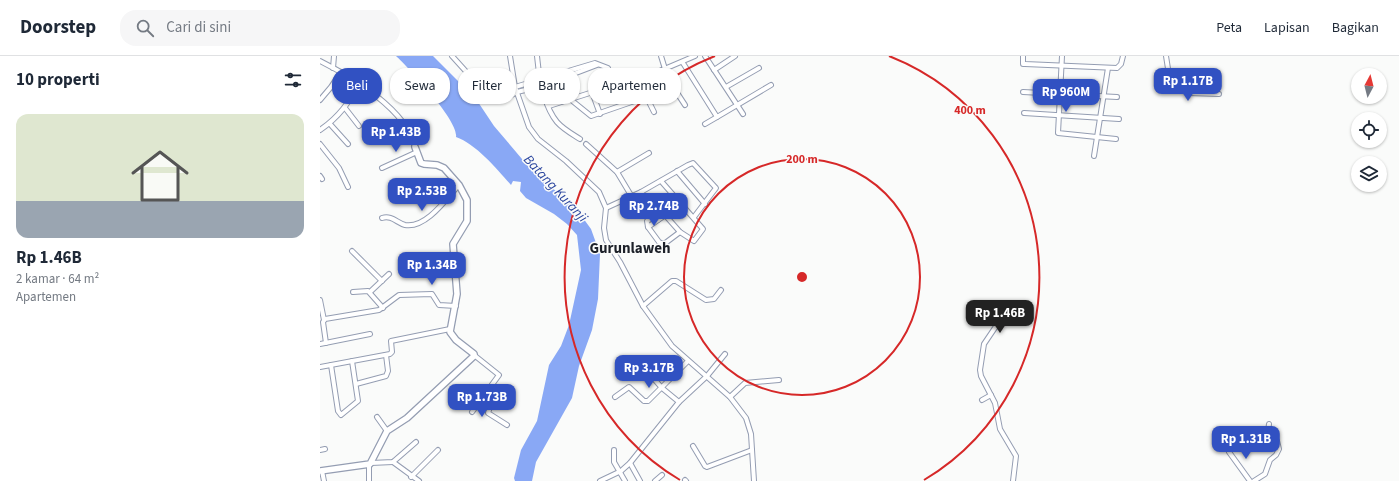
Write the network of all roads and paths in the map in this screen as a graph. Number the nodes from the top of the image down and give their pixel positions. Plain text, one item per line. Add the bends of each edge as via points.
1 (334, 56) edge
2 (452, 56) edge
3 (510, 56) edge
4 (537, 56) edge
5 (661, 56) edge
6 (695, 56) edge
7 (705, 56) edge
8 (735, 56) edge
9 (1024, 56) edge
10 (1062, 56) edge
11 (1123, 56) edge
12 (1166, 56) edge
13 (320, 61) edge
14 (683, 63) junction
15 (1061, 66) junction
16 (333, 68) joint
17 (512, 68) edge
18 (538, 68) edge
19 (608, 68) edge
20 (663, 68) edge
21 (669, 68) edge
22 (759, 68) dead end
23 (1108, 68) junction
24 (580, 69) edge
25 (714, 70) junction
26 (1218, 74) dead end
27 (1187, 75) junction
28 (332, 84) edge
29 (771, 85) dead end
30 (726, 87) junction
31 (524, 90) edge
32 (517, 92) junction
33 (1023, 92) dead end
34 (1059, 94) junction
35 (1219, 94) dead end
36 (1103, 96) junction
37 (1117, 97) dead end
38 (320, 99) edge
39 (681, 100) edge
40 (347, 104) edge
41 (382, 104) edge
42 (555, 104) edge
43 (576, 104) edge
44 (596, 104) edge
45 (629, 104) edge
46 (650, 104) edge
47 (685, 105) dead end
48 (549, 106) joint
49 (736, 106) junction
50 (345, 108) junction
51 (654, 112) dead end
52 (1024, 113) dead end
53 (600, 114) junction
54 (743, 114) dead end
55 (1058, 115) junction
56 (717, 117) junction
57 (1100, 118) junction
58 (1119, 119) dead end
59 (330, 124) junction
60 (705, 124) dead end
61 (359, 126) dead end
62 (320, 130) edge
63 (1097, 137) junction
64 (580, 139) dead end
65 (1116, 139) dead end
66 (320, 144) edge
67 (348, 144) dead end
68 (586, 144) dead end
69 (416, 150) junction
70 (649, 153) dead end
71 (1094, 156) dead end
72 (382, 168) dead end
73 (677, 171) junction
74 (617, 172) junction
75 (661, 181) junction
76 (460, 186) junction
77 (348, 187) dead end
78 (641, 192) junction
79 (632, 197) junction
80 (682, 204) junction
81 (705, 204) junction
82 (606, 208) junction
83 (665, 215) junction
84 (694, 217) junction
85 (382, 218) dead end
86 (657, 218) junction
87 (680, 232) junction
88 (352, 251) dead end
89 (389, 274) dead end
90 (382, 281) junction
91 (721, 290) dead end
92 (353, 292) dead end
93 (370, 292) junction
94 (320, 300) edge
95 (456, 306) junction
96 (643, 306) junction
97 (383, 308) junction
98 (1007, 310) dead end
99 (324, 320) junction
100 (450, 329) junction
101 (370, 334) dead end
102 (326, 343) junction
103 (320, 344) edge
104 (473, 354) junction
105 (725, 354) dead end
106 (386, 355) junction
107 (688, 361) junction
108 (352, 362) junction
109 (639, 362) dead end
110 (331, 365) junction
111 (320, 367) edge
112 (707, 376) junction
113 (779, 380) dead end
114 (356, 384) junction
115 (662, 388) junction
116 (488, 391) junction
117 (991, 395) junction
118 (615, 397) dead end
119 (730, 397) junction
120 (982, 400) dead end
121 (678, 402) junction
122 (472, 412) dead end
123 (377, 417) dead end
124 (1269, 424) dead end
125 (507, 425) dead end
126 (387, 431) junction
127 (416, 442) dead end
128 (693, 446) dead end
129 (325, 449) dead end
130 (320, 450) edge
131 (438, 450) dead end
132 (614, 450) dead end
133 (752, 450) junction
134 (1229, 452) dead end
135 (393, 462) junction
136 (630, 463) junction
137 (370, 464) junction
138 (321, 471) edge
139 (621, 471) junction
140 (662, 476) dead end
141 (411, 477) junction
142 (324, 481) edge
143 (369, 481) edge
144 (419, 481) edge
145 (600, 481) edge
146 (625, 481) edge
147 (640, 481) edge
148 (655, 481) edge
149 (754, 481) edge
150 (1013, 481) edge
151 (1250, 481) edge
152 (1254, 481) edge

1 - 16 street
2 - 32 street via 493,100 503,100
3 - 17 street
4 - 18 street
5 - 20 street
6 - 14 street
7 - 25 street
8 - 25 street
9 - 15 street via 1023,64
10 - 15 street
11 - 23 street via 1120,66
12 - 27 street via 1168,74
13 - 16 street
14 - 21 street
14 - 56 street
15 - 23 street
15 - 34 street
19 - 24 street via 594,64
22 - 30 street
23 - 36 street
25 - 30 street
26 - 27 street
27 - 35 street via 1188,93
28 - 38 street
29 - 49 street
30 - 49 street
31 - 32 street
32 - 82 street via 533,133 596,189
33 - 34 street
34 - 36 street
34 - 55 street
36 - 37 street
36 - 57 street
39 - 47 street
40 - 50 street
41 - 69 street via 408,128
42 - 48 street
43 - 53 street via 589,116
44 - 53 street
45 - 53 street
46 - 51 street
48 - 64 street via 557,122
49 - 54 street
49 - 56 street
50 - 59 street
50 - 61 street
52 - 55 street
55 - 57 street
55 - 63 street via 1058,133
56 - 60 street
57 - 58 street
57 - 63 street
59 - 62 street
59 - 67 street
63 - 65 street
63 - 71 street
66 - 77 street via 339,168
68 - 74 street
69 - 72 street
69 - 76 street via 422,164 442,167
70 - 74 street
73 - 75 street
73 - 81 street
73 - 81 street via 693,163 714,184 716,190
74 - 79 street
75 - 78 street
75 - 80 street
76 - 85 street via 425,220 410,226 388,217
76 - 95 street via 467,200 468,216 453,244 458,294
78 - 79 street
78 - 86 street
79 - 82 street
80 - 83 street
80 - 84 street
81 - 84 street
82 - 96 street via 606,240
83 - 86 street
83 - 87 street
84 - 87 street via 703,230 695,241
86 - 87 street via 647,222 659,242 663,244
88 - 90 street
89 - 90 street
90 - 93 street
91 - 96 street via 714,299 706,300 672,281
92 - 93 street
93 - 97 street
94 - 99 street
95 - 97 street via 439,305 434,295 430,294 399,295
95 - 100 street
96 - 107 street via 672,346
97 - 99 street
98 - 117 street via 988,337 982,351 981,376
99 - 102 street
100 - 104 street via 451,335
100 - 106 street via 391,341 392,353
101 - 102 street
102 - 103 street
104 - 116 street via 498,374
104 - 126 street via 460,371 407,418
105 - 112 street
106 - 108 street
106 - 114 street via 386,376
107 - 112 street
107 - 115 street
108 - 110 street
108 - 114 street
109 - 115 street
110 - 111 street
110 - 114 street via 340,414 357,402
112 - 119 street
112 - 121 street
113 - 119 street via 745,383
115 - 118 street via 648,401 644,401 629,388
115 - 121 street
116 - 122 street
116 - 125 street via 492,401 488,413
117 - 120 street
117 - 150 street via 1000,429 1016,456
119 - 133 street via 748,421
121 - 136 street
123 - 126 street
124 - 152 street via 1268,431 1277,441 1279,449 1270,460 1265,474
126 - 137 street
127 - 135 street
128 - 133 street via 707,467
129 - 130 street
131 - 141 street
132 - 139 street via 614,462
133 - 149 street
134 - 151 street
135 - 137 street
135 - 141 street
136 - 139 street
136 - 147 street
137 - 138 street
137 - 143 street
138 - 142 street
139 - 145 street
139 - 146 street
140 - 148 street
141 - 144 street

